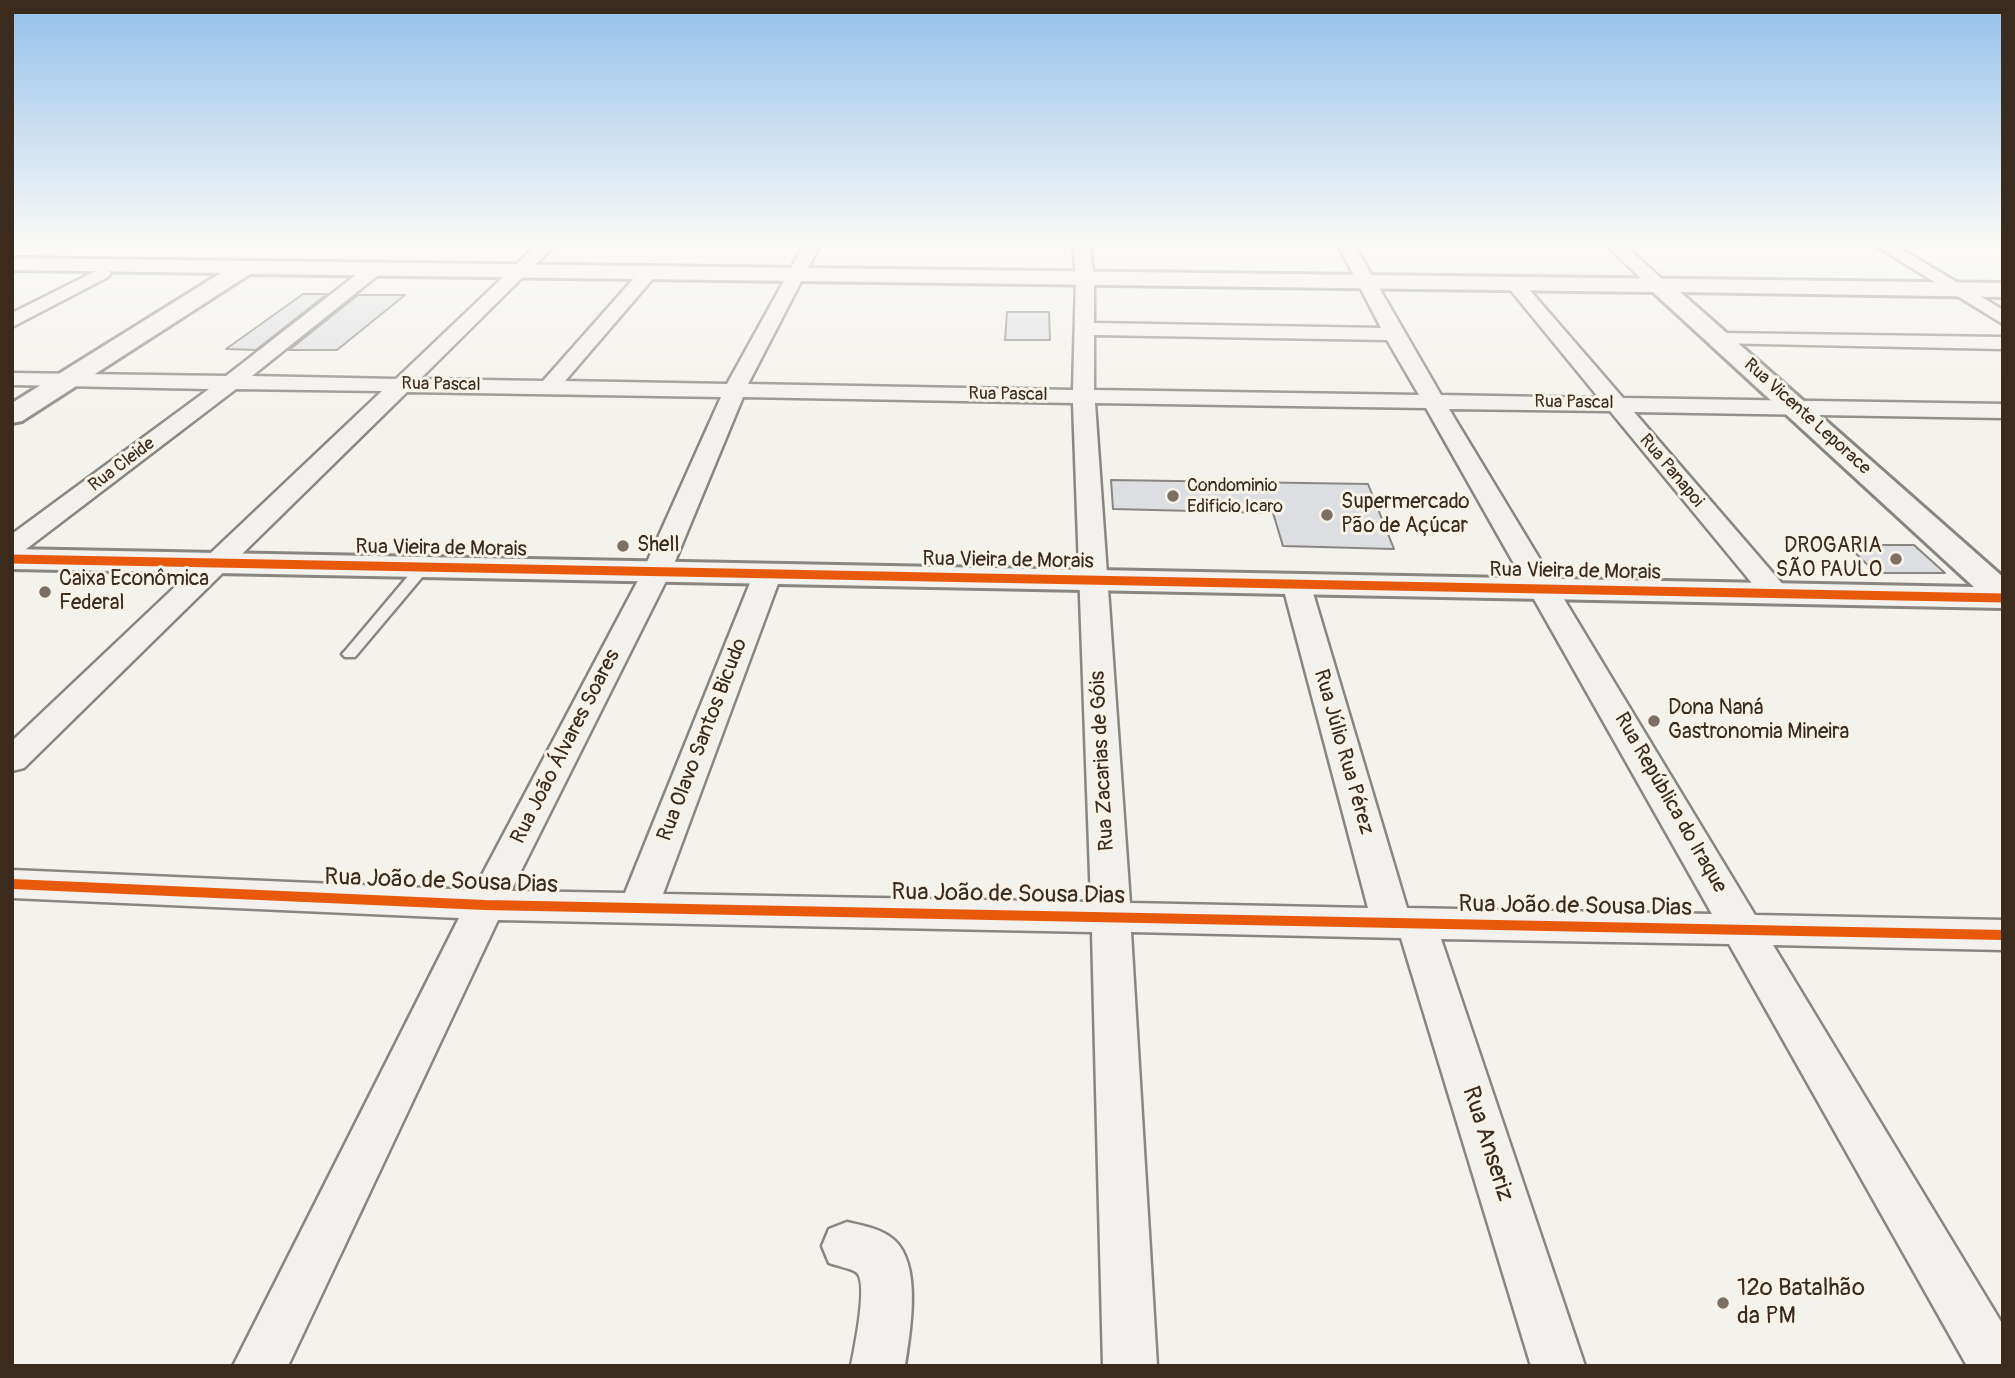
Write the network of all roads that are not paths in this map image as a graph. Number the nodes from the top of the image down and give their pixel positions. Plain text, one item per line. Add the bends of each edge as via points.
1 (41, 305) edge
2 (186, 305) edge
3 (329, 305) edge
4 (485, 305) edge
5 (620, 305) edge
6 (780, 305) edge
7 (1084, 305) edge
8 (1379, 305) edge
9 (1533, 305) edge
10 (1681, 305) edge
11 (1981, 305) edge
12 (2003, 318) edge
13 (12, 321) edge
14 (1083, 329) junction
15 (1395, 334) junction
16 (1720, 339) junction
17 (2003, 343) edge
18 (12, 379) edge
19 (68, 380) junction
20 (232, 382) junction
21 (403, 385) junction
22 (549, 387) junction
23 (735, 391) junction
24 (1085, 396) junction
25 (1436, 402) junction
26 (1615, 404) junction
27 (1797, 408) junction
28 (2003, 411) edge
29 (12, 415) edge
30 (12, 547) edge
31 (12, 559) edge
32 (216, 563) junction
33 (424, 566) junction
34 (657, 571) junction
35 (768, 573) junction
36 (1093, 580) junction
37 (1296, 583) junction
38 (1545, 589) junction
39 (1775, 593) junction
40 (2003, 596) edge
41 (350, 654) dead end
42 (12, 760) edge
43 (12, 884) edge
44 (485, 905) junction
45 (639, 908) junction
46 (1111, 916) junction
47 (1404, 922) junction
48 (1744, 930) junction
49 (2003, 935) edge
50 (847, 1246) dead end
51 (260, 1366) edge
52 (878, 1366) edge
53 (1130, 1366) edge
54 (1558, 1366) edge
55 (1997, 1366) edge

1 - 13 street
2 - 19 street
3 - 20 street, Rua Cleide
4 - 21 street
5 - 22 street
6 - 23 street, Rua João Álvares Soares
7 - 14 street, Rua Zacarias de Góis
8 - 15 street, Rua República do Iraque
9 - 26 street, Rua Panapoi
10 - 16 street, Rua Vicente Leporace
11 - 12 street
14 - 15 street
14 - 24 street, Rua Zacarias de Góis
15 - 25 street, Rua República do Iraque
16 - 17 street
16 - 27 street, Rua Vicente Leporace
18 - 19 street, Rua Pascal
19 - 20 street, Rua Pascal
19 - 29 street
20 - 21 street, Rua Pascal
20 - 30 street, Rua Cleide
21 - 22 street, Rua Pascal
21 - 32 street
22 - 23 street, Rua Pascal
23 - 24 street, Rua Pascal
23 - 34 street, Rua João Álvares Soares
24 - 25 street, Rua Pascal
24 - 36 street, Rua Zacarias de Góis
25 - 26 street, Rua Pascal
25 - 38 street, Rua República do Iraque
26 - 27 street, Rua Pascal
26 - 39 street, Rua Panapoi
27 - 28 street, Rua Pascal
27 - 40 street, Rua Vicente Leporace
31 - 32 street, Rua Vieira de Morais
32 - 33 street, Rua Vieira de Morais
32 - 42 street
33 - 34 street, Rua Vieira de Morais
33 - 41 lane
34 - 35 street, Rua Vieira de Morais
34 - 44 street, Rua João Álvares Soares
35 - 36 street, Rua Vieira de Morais
35 - 45 street, Rua Olavo Santos Bicudo
36 - 37 street, Rua Vieira de Morais
36 - 46 street, Rua Zacarias de Góis
37 - 38 street, Rua Vieira de Morais
37 - 47 street, Rua Júlio Rua Pérez
38 - 39 street, Rua Vieira de Morais
38 - 48 street, Rua República do Iraque
39 - 40 street, Rua Vieira de Morais
43 - 44 street, Rua João de Sousa Dias
44 - 45 street, Rua João de Sousa Dias
44 - 51 street, Rua João Álvares Soares
45 - 46 street, Rua João de Sousa Dias
46 - 47 street, Rua João de Sousa Dias
46 - 53 street, Rua Zacarias de Góis
47 - 48 street, Rua João de Sousa Dias
47 - 54 street, Rua Anseriz
48 - 49 street, Rua João de Sousa Dias
48 - 55 street, Rua República do Iraque
50 - 52 street via 871,1251 882,1262 886,1310

